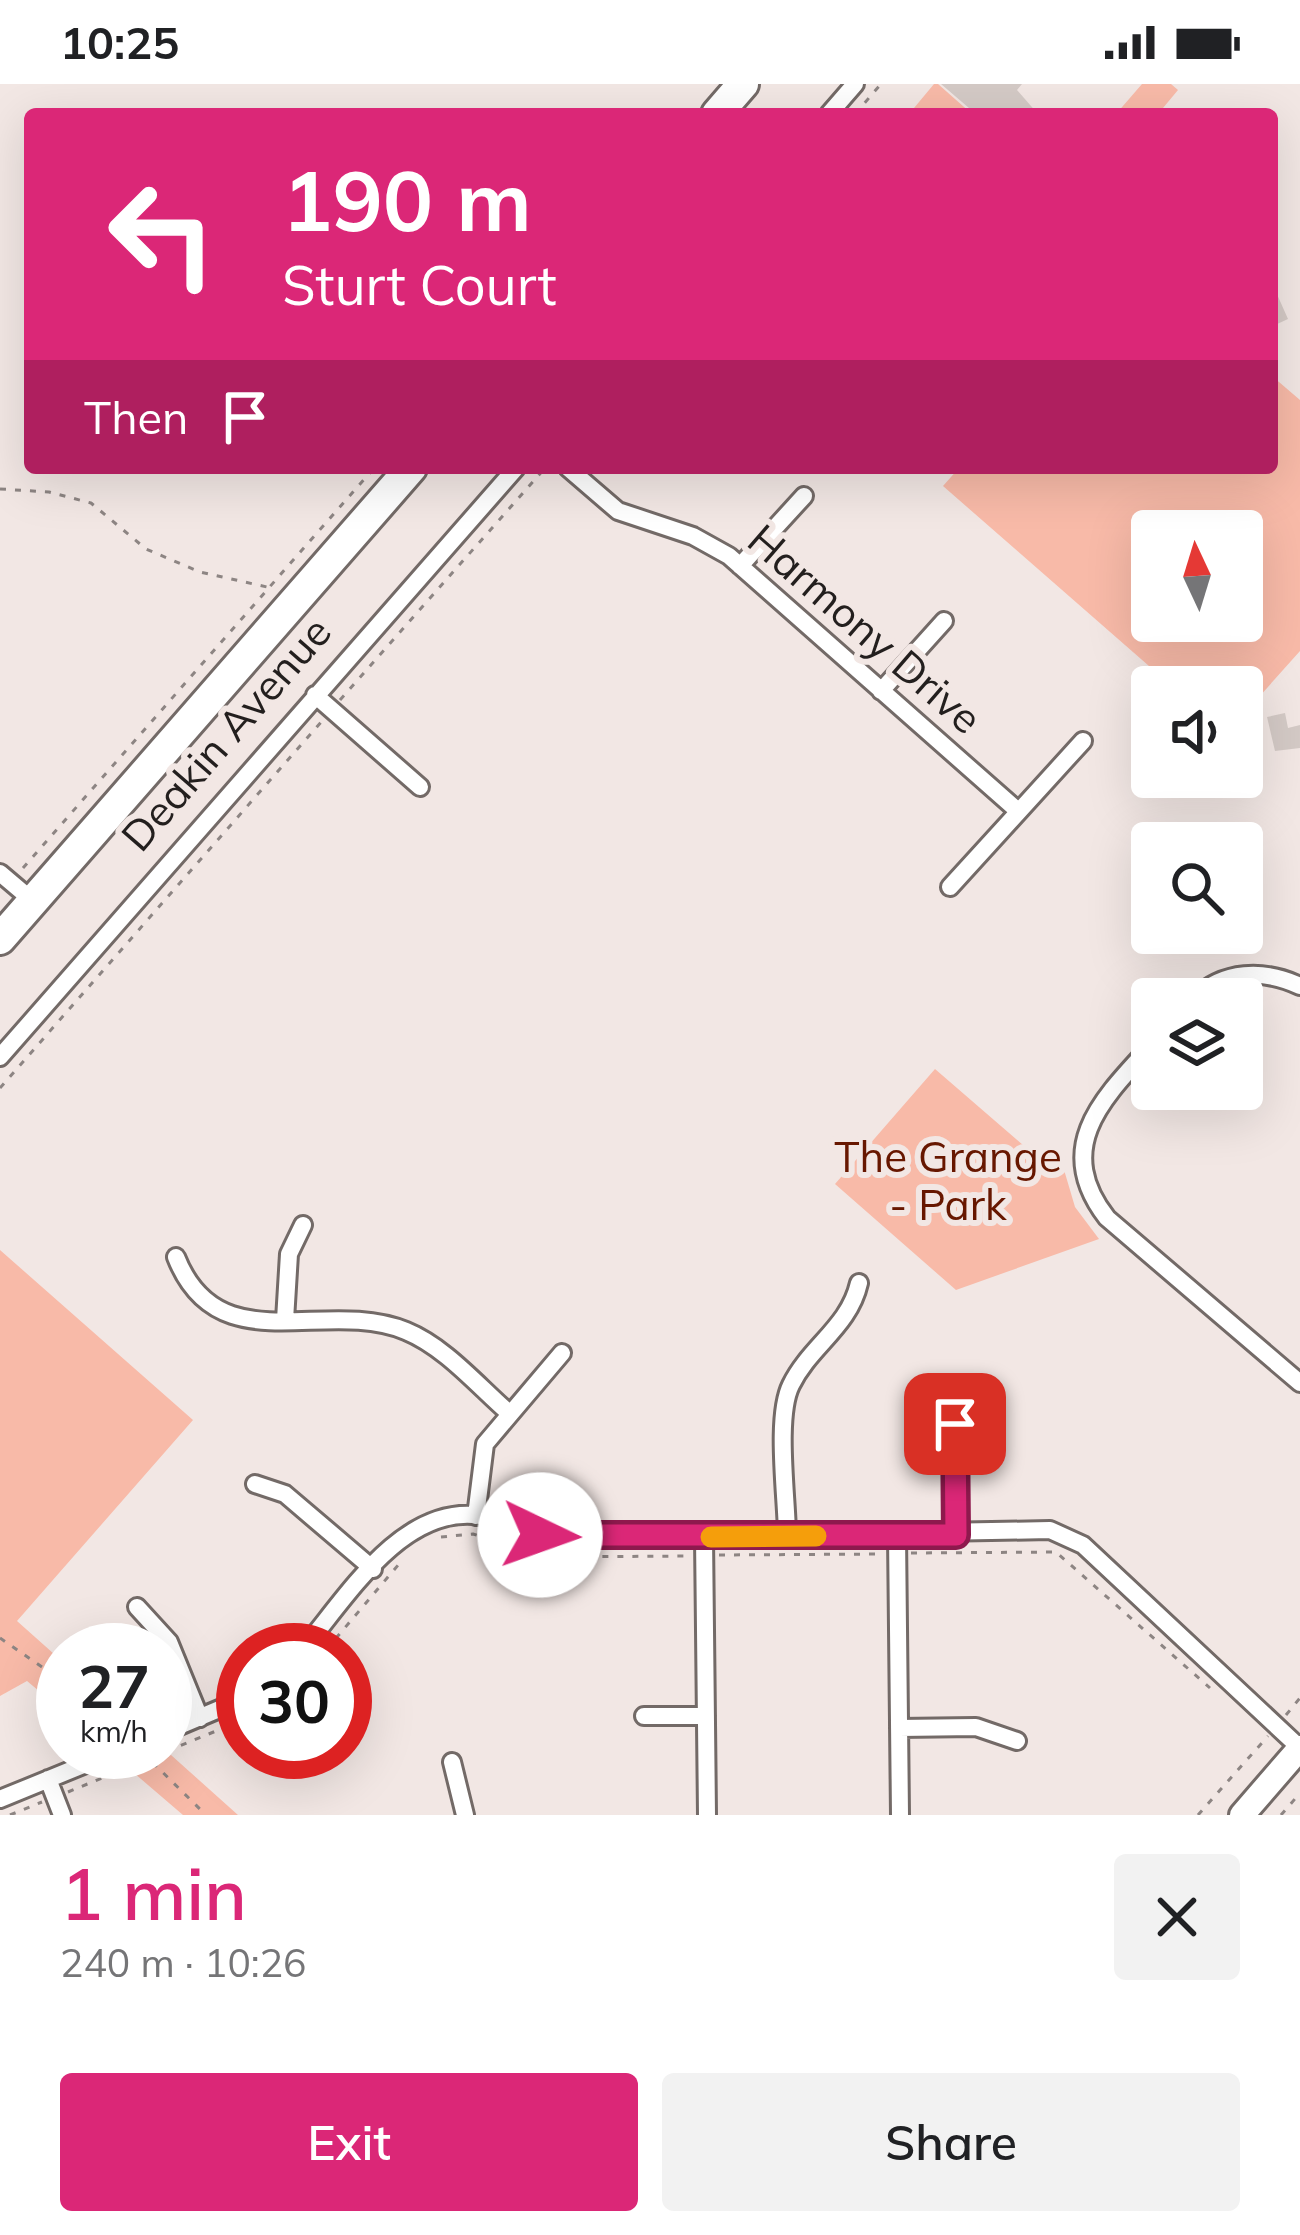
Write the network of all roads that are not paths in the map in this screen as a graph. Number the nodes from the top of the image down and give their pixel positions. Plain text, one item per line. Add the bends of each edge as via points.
1 (743, 84) edge
2 (722, 108) edge
3 (405, 474) edge
4 (511, 474) edge
5 (575, 474) edge
6 (804, 496) dead end
7 (740, 566) junction
8 (944, 621) dead end
9 (881, 691) junction
10 (316, 695) junction
11 (1083, 741) dead end
12 (420, 787) dead end
13 (1018, 811) junction
14 (14, 886) edge
15 (950, 887) dead end
16 (0, 939) edge
17 (1229, 978) edge
18 (1300, 986) edge
19 (0, 1057) edge
20 (1131, 1071) edge
21 (303, 1226) dead end
22 (176, 1257) dead end
23 (859, 1283) dead end
24 (285, 1319) junction
25 (562, 1353) dead end
26 (1300, 1383) edge
27 (508, 1412) junction
28 (955, 1424) dead end
29 (255, 1484) dead end
30 (476, 1516) junction
31 (956, 1535) junction
32 (787, 1536) junction
33 (897, 1544) junction
34 (705, 1546) junction
35 (373, 1569) junction
36 (137, 1607) dead end
37 (326, 1623) edge
38 (216, 1711) edge
39 (706, 1716) junction
40 (644, 1717) dead end
41 (200, 1718) junction
42 (192, 1721) edge
43 (1279, 1723) junction
44 (899, 1728) junction
45 (1300, 1732) edge
46 (1017, 1741) dead end
47 (1300, 1748) edge
48 (452, 1762) dead end
49 (68, 1779) edge
50 (52, 1788) junction
51 (0, 1799) edge
52 (1251, 1812) edge
53 (62, 1815) edge
54 (465, 1815) edge
55 (707, 1815) edge
56 (900, 1815) edge

1 - 2 highway
3 - 14 highway, Deakin Avenue
4 - 10 street, Deakin Avenue
5 - 7 street, Harmony Drive via 618,511 714,545
6 - 7 street
7 - 9 street, Harmony Drive
8 - 9 street
9 - 13 street, Harmony Drive
10 - 12 street
10 - 19 street, Deakin Avenue
11 - 13 street
13 - 15 street
14 - 16 highway, Deakin Avenue
17 - 18 street via 1268,975
20 - 26 street via 1091,1120 1083,1152 1087,1185 1107,1219
21 - 24 street via 289,1254
22 - 24 street via 214,1310
23 - 32 street via 844,1320 787,1395
24 - 27 street via 406,1331
25 - 27 street
27 - 30 street via 481,1454
28 - 31 street
29 - 35 street via 285,1494
30 - 34 street via 564,1539
30 - 35 street via 416,1529
31 - 33 street
31 - 43 street via 1059,1543 1100,1566
32 - 33 street
32 - 34 street
33 - 44 street
34 - 39 street
35 - 37 street
36 - 41 street via 169,1642
38 - 41 street
39 - 40 street
39 - 55 street
41 - 42 street
43 - 45 street
43 - 47 street
44 - 46 street via 976,1727
44 - 56 street
47 - 52 street
48 - 54 street
49 - 50 street
50 - 51 street
50 - 53 street

